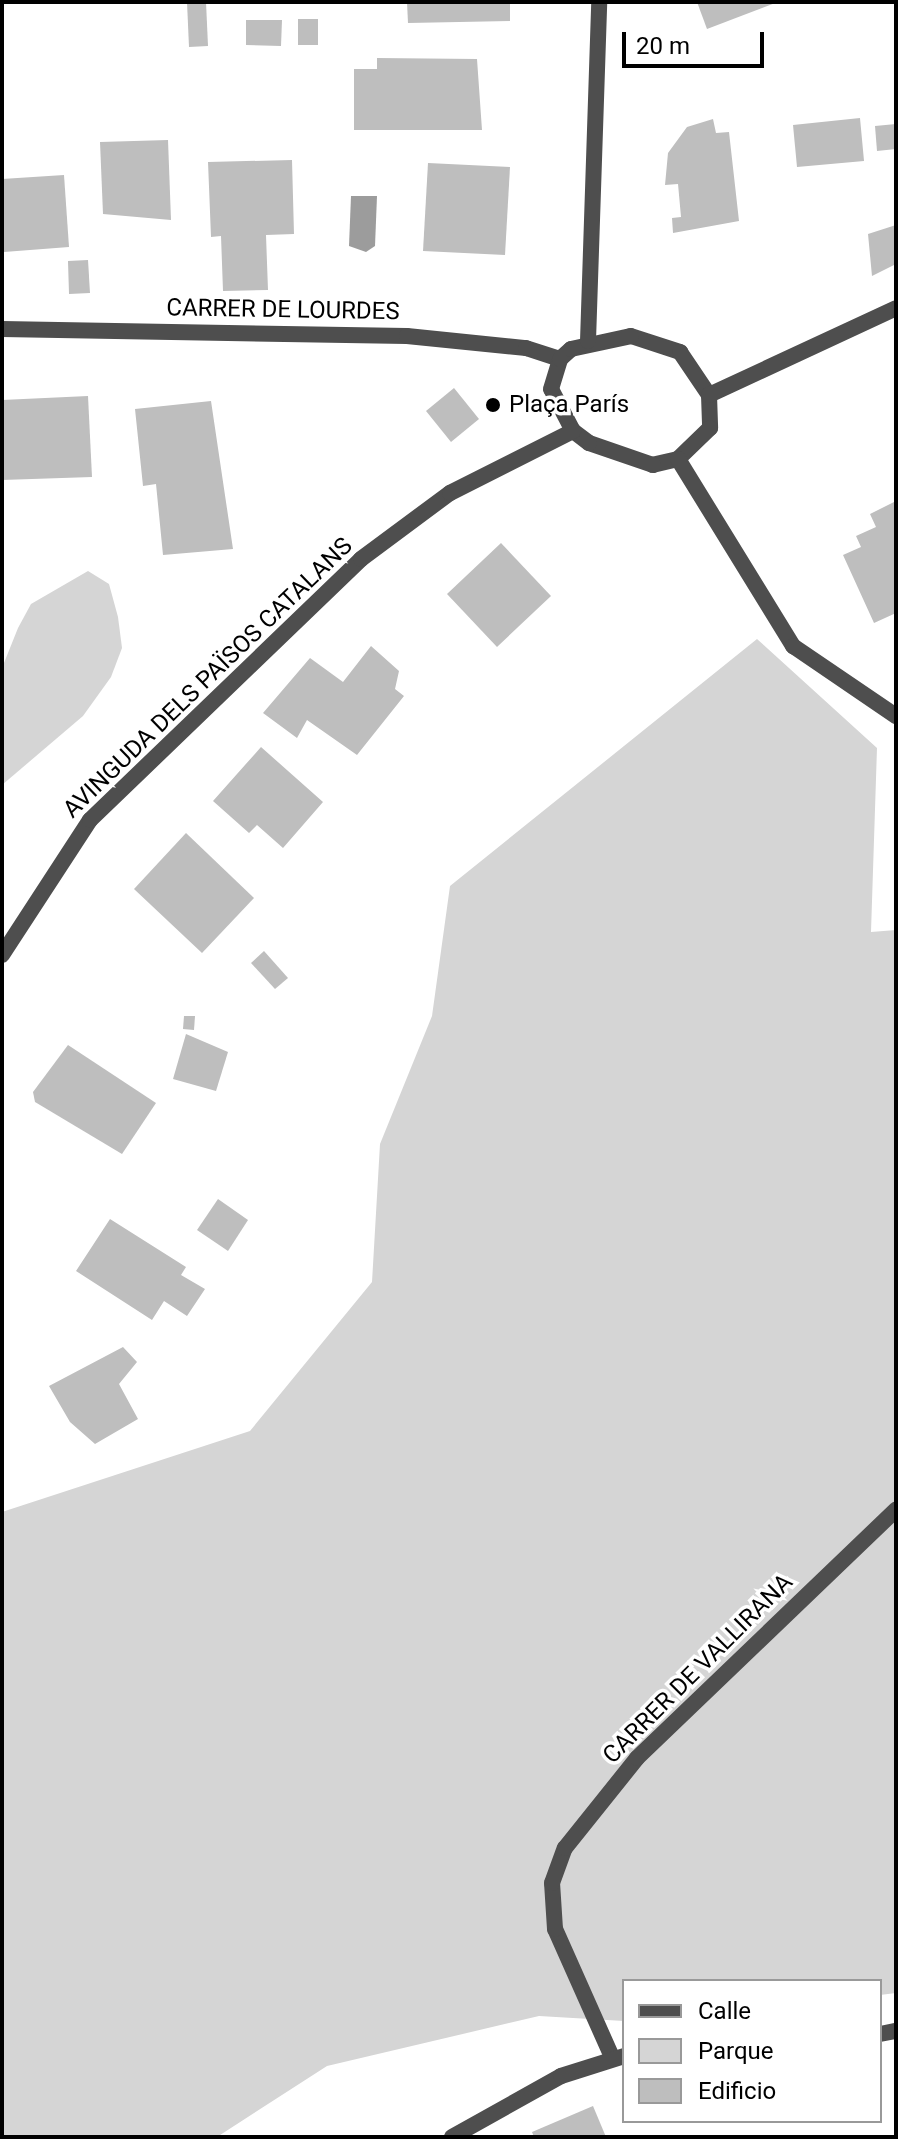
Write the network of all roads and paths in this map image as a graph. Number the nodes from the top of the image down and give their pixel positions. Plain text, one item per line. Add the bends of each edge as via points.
1 (599, 2) edge
2 (896, 308) edge
3 (2, 329) edge
4 (588, 341) junction
5 (560, 359) junction
6 (709, 395) junction
7 (573, 431) junction
8 (678, 459) junction
9 (896, 716) edge
10 (2, 955) edge
11 (896, 1510) edge
12 (618, 2056) edge
13 (452, 2137) edge

1 - 4 street
2 - 6 street
3 - 5 street, CARRER DE LOURDES via 407,336 526,348
4 - 5 street
4 - 6 street via 631,336 680,352
5 - 7 street via 551,389
6 - 8 street via 710,428
7 - 8 street via 608,452 653,465
7 - 10 street, AVINGUDA DELS PAÏSOS CATALANS via 450,493 361,559 90,820
8 - 9 street via 793,646
11 - 12 street, CARRER DE VALLIRANA via 637,1758 565,1848 552,1883 555,1929
12 - 13 street via 561,2076

